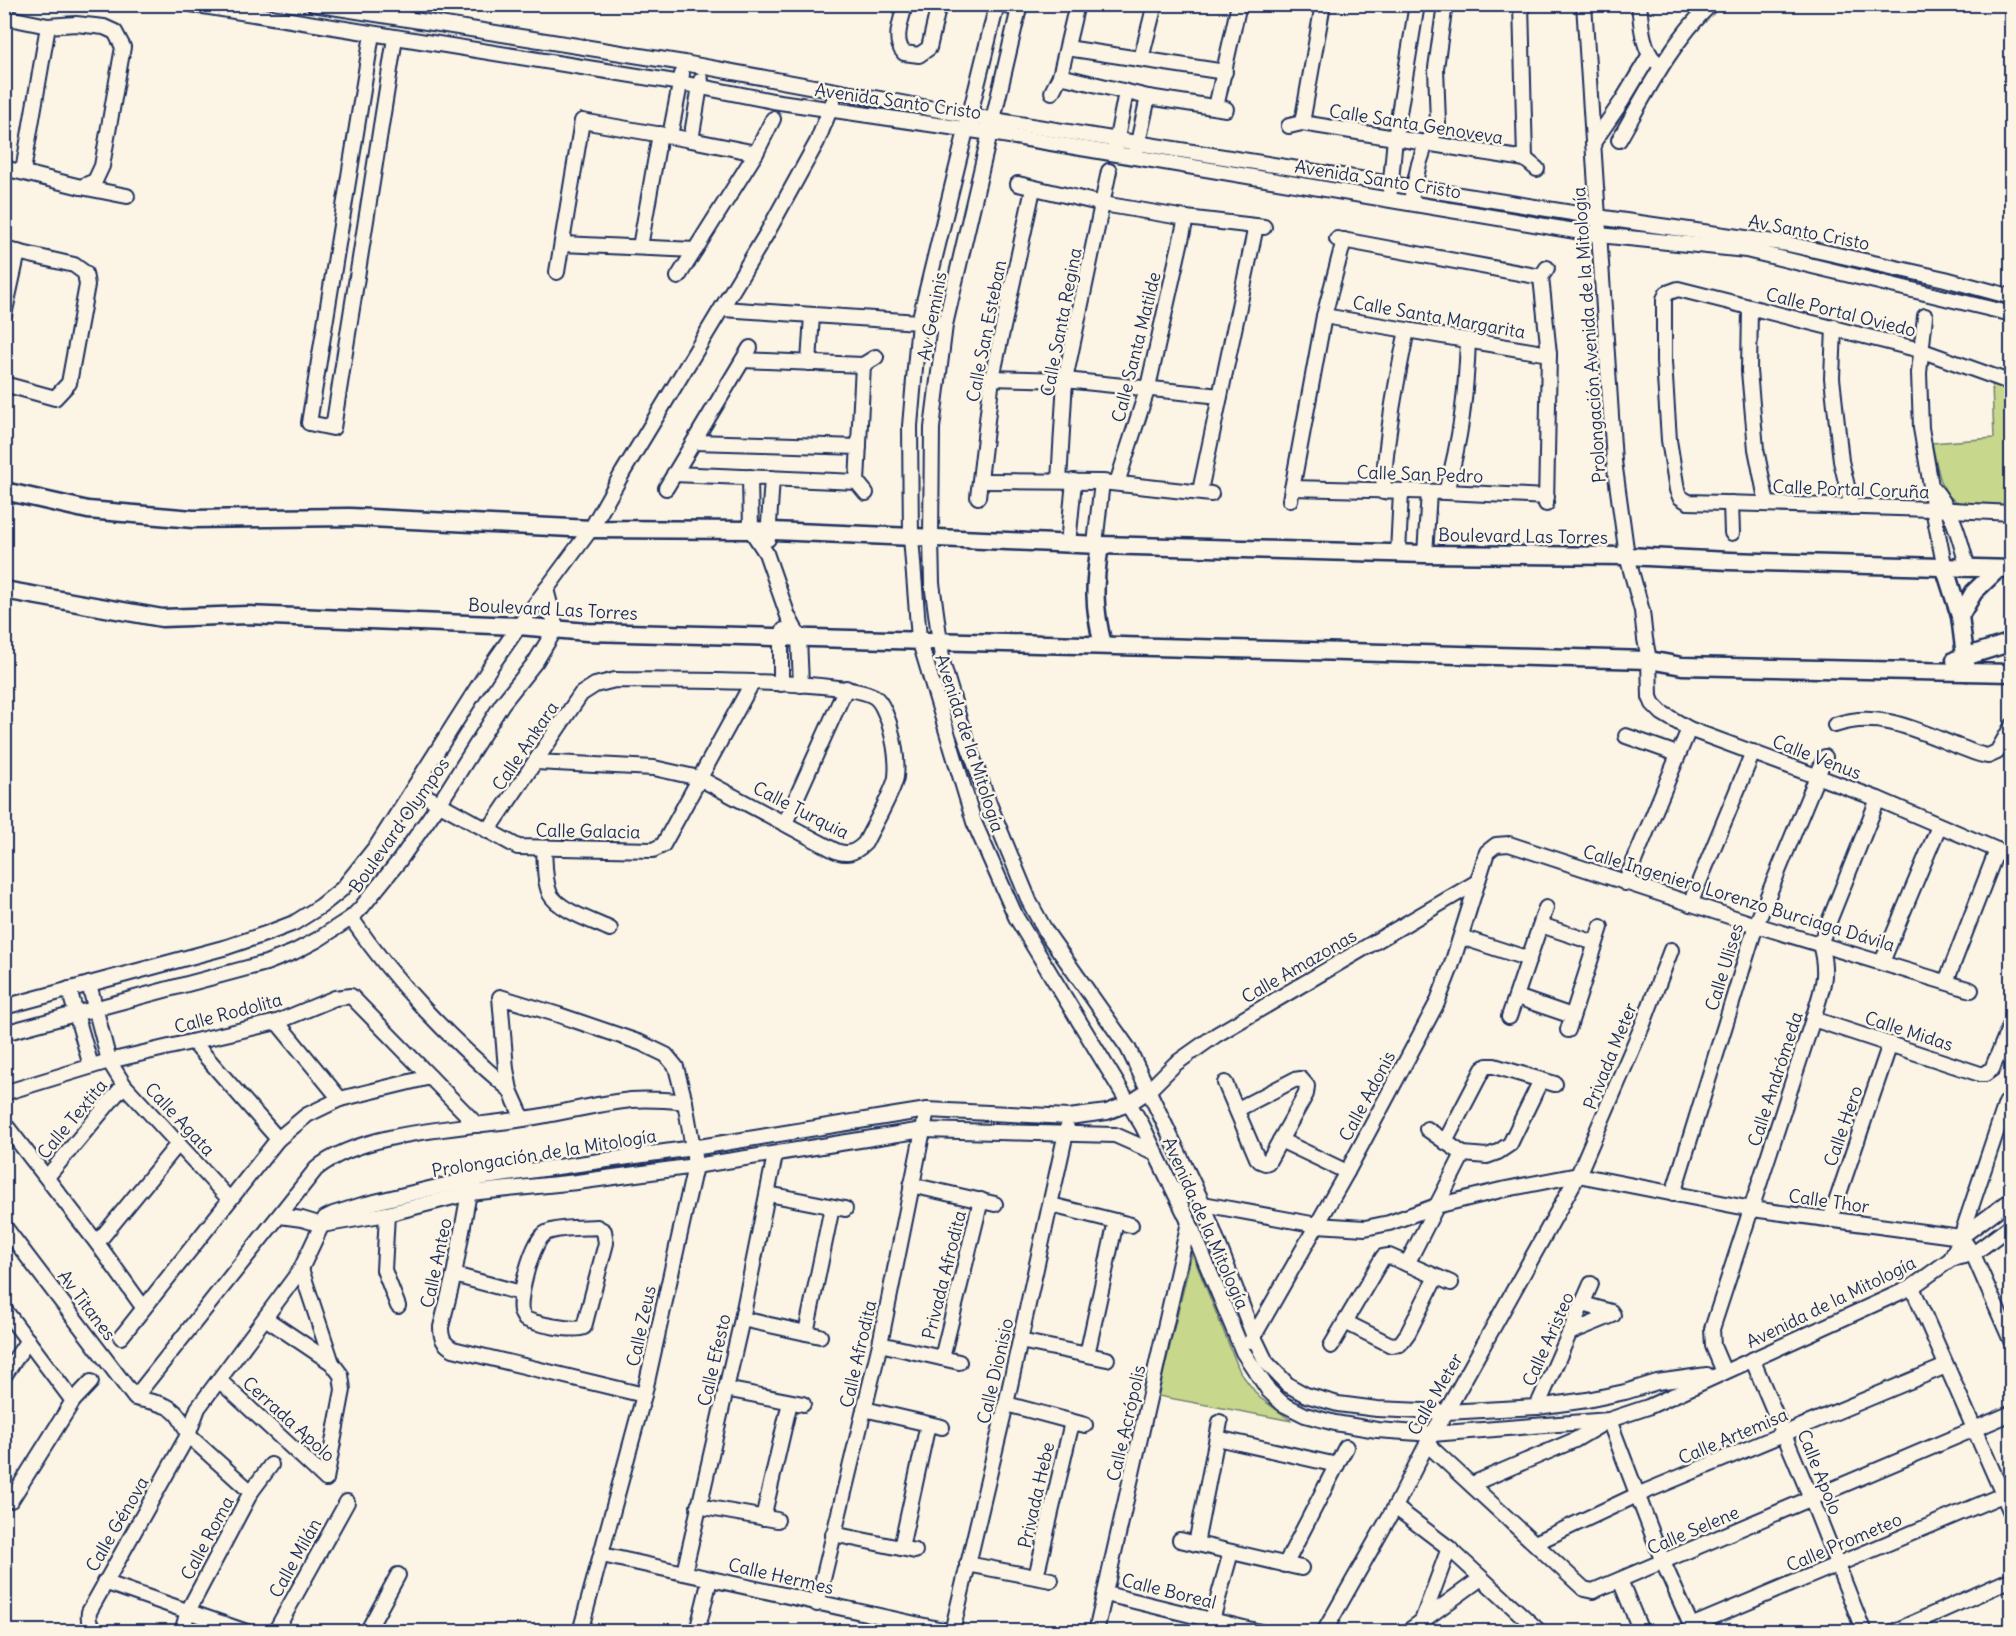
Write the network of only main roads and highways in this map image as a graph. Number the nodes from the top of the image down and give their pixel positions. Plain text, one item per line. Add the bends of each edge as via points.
1 (4, 491) edge
2 (1098, 544) junction
3 (1945, 568) junction
4 (2005, 569) edge
5 (4, 590) edge
6 (1960, 616) junction
7 (2012, 642) edge
8 (1103, 645) junction
9 (1966, 664) junction
10 (2010, 676) edge

1 - 2 main road, Boulevard Las Torres via 88,510 193,519 350,517 591,529 751,530
2 - 3 main road, Boulevard Las Torres
2 - 8 main road via 1094,591
3 - 4 main road, Boulevard Las Torres
3 - 6 main road
4 - 6 main road, Boulevard Las Torres via 1974,592
5 - 8 main road, Boulevard Las Torres via 162,618 247,615 586,632
6 - 9 main road
7 - 9 main road, Boulevard Las Torres
8 - 9 main road, Boulevard Las Torres via 1649,660 1682,666 1923,671
9 - 10 main road, Boulevard Las Torres

